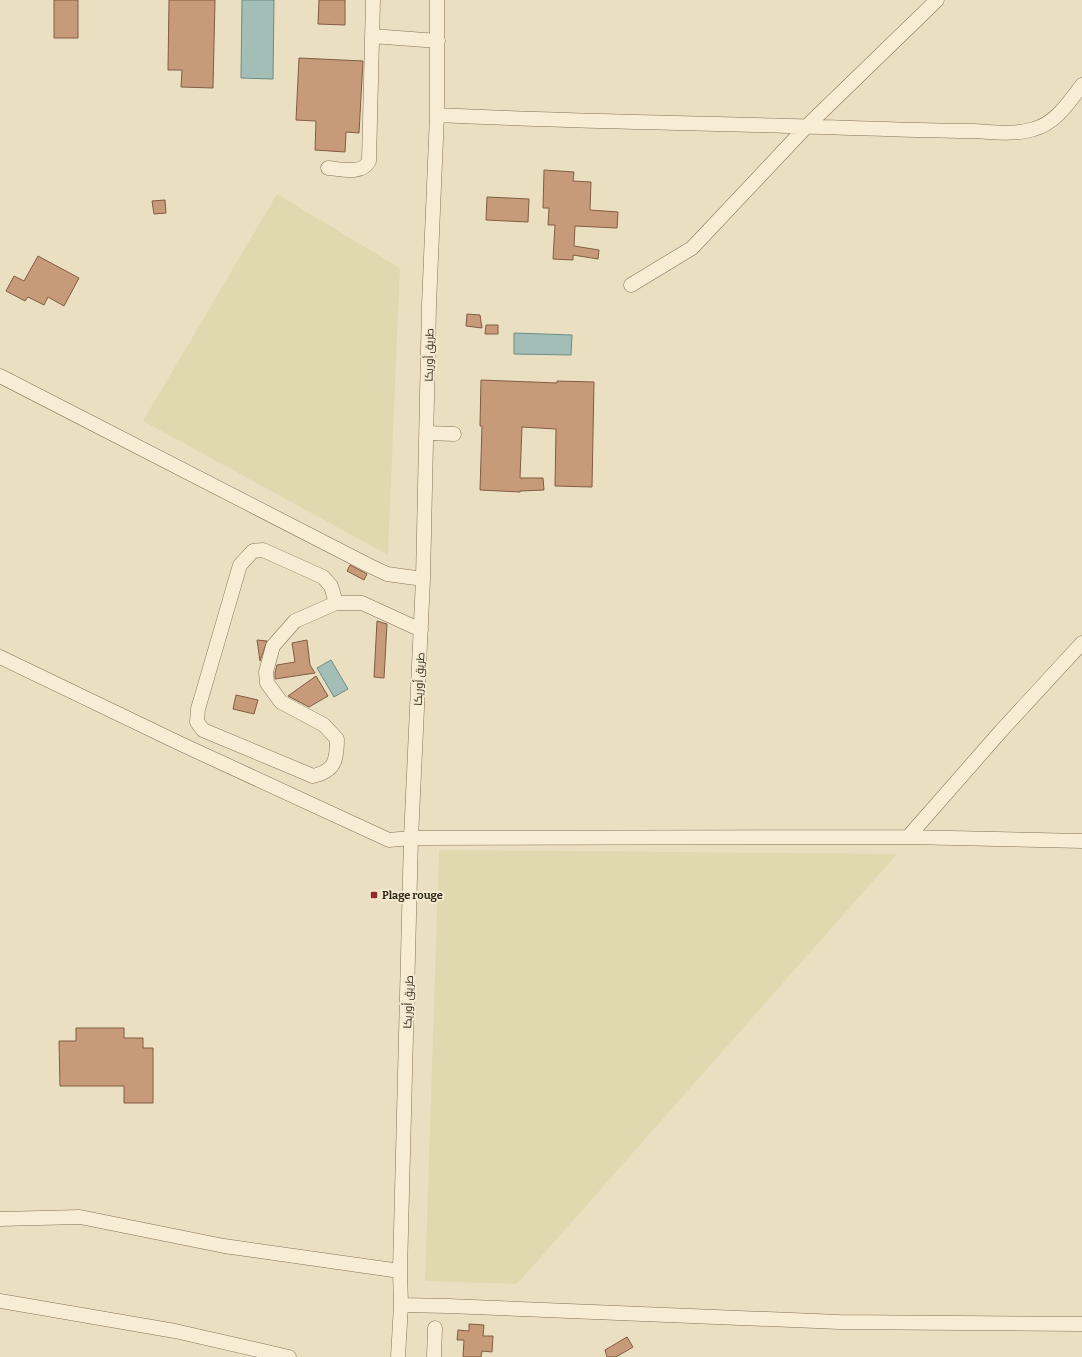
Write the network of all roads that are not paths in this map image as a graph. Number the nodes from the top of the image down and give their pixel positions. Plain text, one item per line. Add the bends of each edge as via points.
1 (373, 0) edge
2 (437, 0) edge
3 (937, 0) edge
4 (372, 36) junction
5 (438, 41) junction
6 (1082, 84) edge
7 (437, 115) junction
8 (807, 126) junction
9 (328, 168) dead end
10 (631, 285) dead end
11 (0, 376) edge
12 (427, 433) junction
13 (454, 434) dead end
14 (423, 579) junction
15 (336, 603) junction
16 (421, 630) junction
17 (1082, 643) edge
18 (0, 657) edge
19 (908, 837) junction
20 (411, 838) junction
21 (1082, 841) edge
22 (0, 1219) edge
23 (400, 1271) junction
24 (0, 1301) edge
25 (401, 1305) junction
26 (1082, 1324) edge
27 (435, 1328) dead end
28 (289, 1357) edge
29 (398, 1357) edge
30 (434, 1357) edge

1 - 4 street
2 - 5 street, طريق أوريكا
3 - 8 street
4 - 5 street
4 - 9 street via 369,161 357,170
5 - 7 street, طريق أوريكا
6 - 8 street via 1068,103 1046,125 1025,131 930,131
7 - 8 street
7 - 12 street, طريق أوريكا via 429,305
8 - 10 street via 692,248
11 - 14 street via 368,565 387,574
12 - 13 street
12 - 14 street, طريق أوريكا
14 - 16 street, طريق أوريكا
15 - 15 street via 295,621 273,646 266,672 267,683 281,702 324,726 337,739 337,751 331,768 324,774 313,776 203,730 197,722 198,709 240,565 253,551 263,550 323,577 331,586
15 - 16 street via 362,603
16 - 20 street, طريق أوريكا
17 - 19 street
18 - 20 street via 389,840
19 - 20 street
19 - 21 street
20 - 23 street, طريق أوريكا
22 - 23 street via 80,1217 224,1246
23 - 25 street, طريق أوريكا
24 - 28 street via 174,1331
25 - 26 street via 839,1322
25 - 29 street, طريق أوريكا
27 - 30 street

